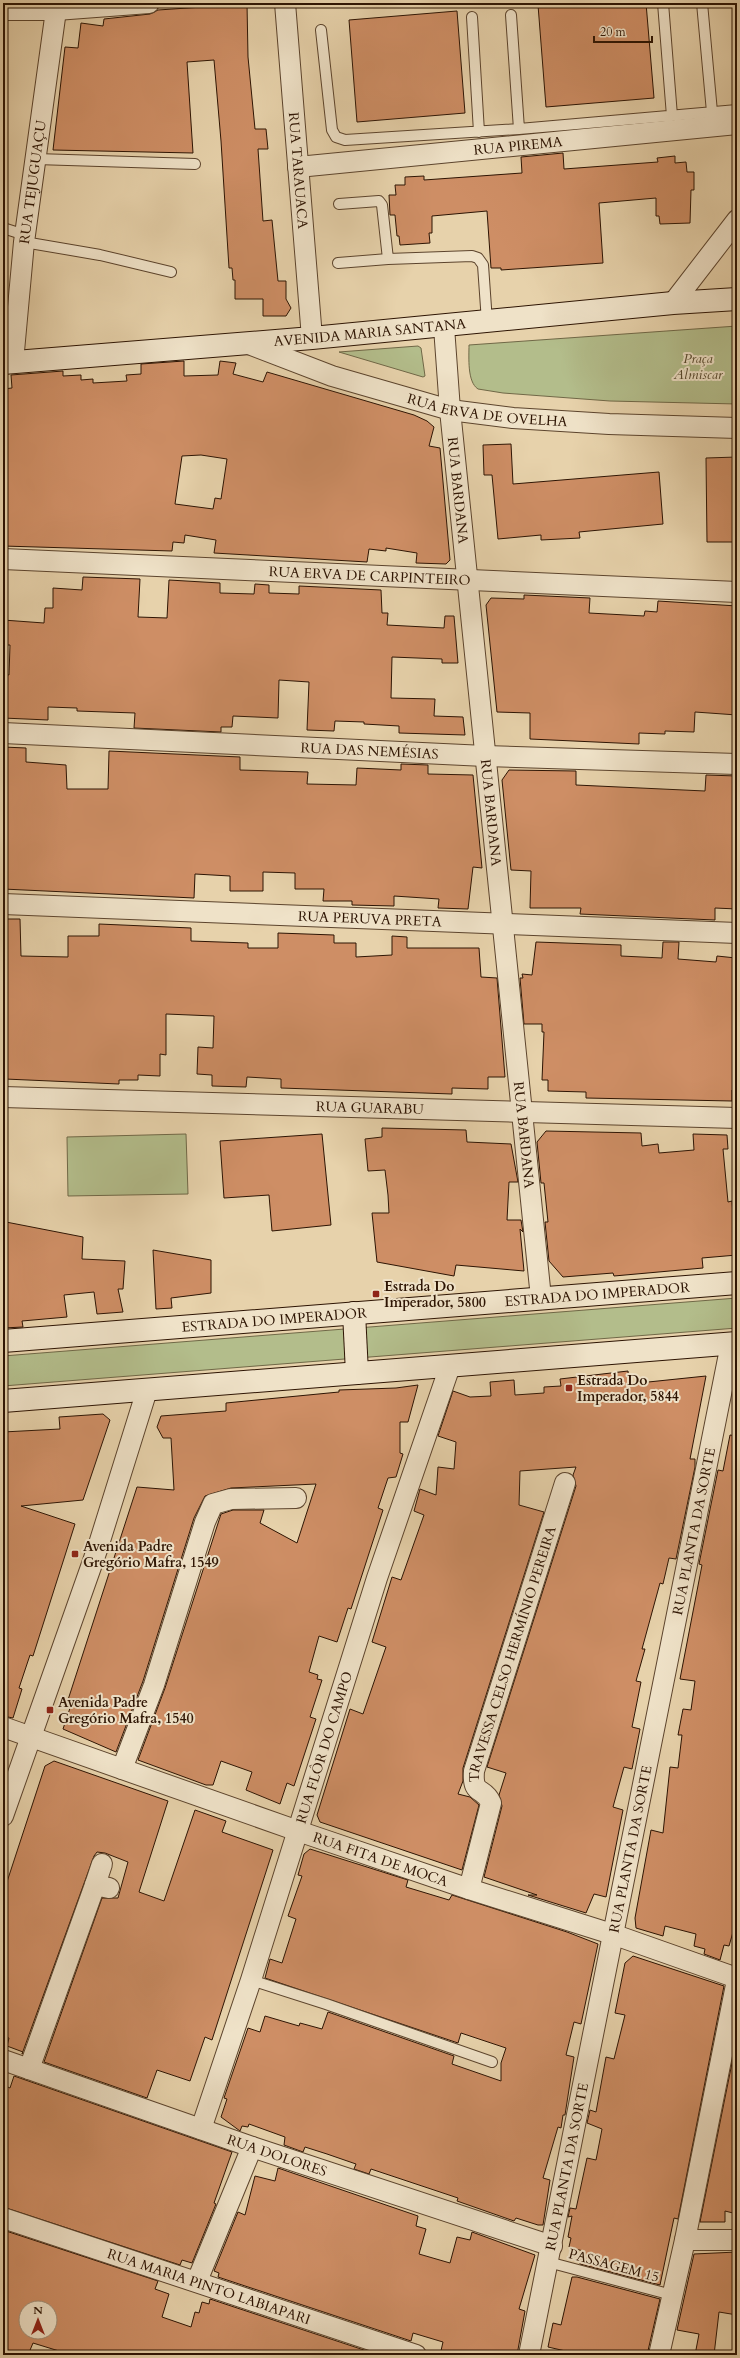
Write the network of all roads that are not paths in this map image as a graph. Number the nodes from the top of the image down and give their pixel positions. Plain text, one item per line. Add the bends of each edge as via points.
1 (149, 3) edge
2 (285, 3) edge
3 (662, 3) edge
4 (702, 3) edge
5 (57, 7) edge
6 (3, 10) edge
7 (511, 14) dead end
8 (472, 17) dead end
9 (321, 30) dead end
10 (737, 110) edge
11 (712, 112) junction
12 (672, 116) junction
13 (737, 124) edge
14 (519, 129) junction
15 (479, 132) junction
16 (36, 159) junction
17 (195, 164) dead end
18 (298, 167) junction
19 (339, 204) dead end
20 (737, 220) edge
21 (3, 228) edge
22 (25, 239) junction
23 (388, 259) junction
24 (338, 263) dead end
25 (171, 272) dead end
26 (737, 299) edge
27 (673, 303) junction
28 (487, 322) junction
29 (444, 327) junction
30 (312, 338) junction
31 (246, 343) junction
32 (8, 362) edge
33 (450, 410) junction
34 (737, 428) edge
35 (3, 559) edge
36 (467, 579) junction
37 (737, 592) edge
38 (3, 732) edge
39 (485, 756) junction
40 (737, 764) edge
41 (3, 904) edge
42 (503, 924) junction
43 (737, 933) edge
44 (3, 1097) edge
45 (523, 1112) junction
46 (737, 1118) edge
47 (737, 1283) edge
48 (541, 1298) junction
49 (354, 1313) junction
50 (3, 1341) edge
51 (734, 1344) edge
52 (450, 1366) junction
53 (357, 1373) junction
54 (147, 1390) junction
55 (3, 1401) edge
56 (565, 1483) dead end
57 (296, 1498) dead end
58 (3, 1727) edge
59 (30, 1736) junction
60 (122, 1769) junction
61 (3, 1816) edge
62 (298, 1831) junction
63 (102, 1864) dead end
64 (469, 1889) junction
65 (615, 1935) junction
66 (737, 1979) edge
67 (251, 1980) junction
68 (3, 2060) edge
69 (492, 2062) dead end
70 (29, 2069) junction
71 (201, 2129) junction
72 (252, 2147) junction
73 (3, 2218) edge
74 (686, 2240) junction
75 (737, 2240) edge
76 (550, 2254) junction
77 (197, 2282) junction
78 (672, 2295) junction
79 (416, 2355) edge
80 (529, 2355) edge
81 (659, 2355) edge

1 - 5 street
2 - 18 street, RUA TARAUACA
3 - 12 lane
4 - 11 lane
5 - 6 street
5 - 16 street, RUA TEJUGUAÇU
7 - 14 lane
8 - 15 lane
9 - 15 lane via 332,130 336,137 345,140
10 - 11 lane
11 - 12 lane
12 - 14 lane
13 - 18 street, RUA PIREMA
14 - 15 lane
16 - 17 lane
16 - 22 street, RUA TEJUGUAÇU
18 - 30 street, RUA TARAUACA
19 - 23 lane via 379,201 382,205
20 - 27 street
21 - 22 lane
22 - 25 lane
22 - 32 street, RUA TEJUGUAÇU
23 - 24 lane
23 - 28 lane via 472,256 478,258 483,265
26 - 27 main road, AVENIDA MARIA SANTANA
27 - 28 main road, AVENIDA MARIA SANTANA
28 - 29 main road, AVENIDA MARIA SANTANA
29 - 30 main road, AVENIDA MARIA SANTANA
29 - 33 street, RUA BARDANA
30 - 31 main road, AVENIDA MARIA SANTANA
31 - 32 main road, AVENIDA MARIA SANTANA
31 - 33 street, RUA ERVA DE OVELHA via 332,376
33 - 34 street, RUA ERVA DE OVELHA via 513,418
33 - 36 street, RUA BARDANA
35 - 36 street, RUA ERVA DE CARPINTEIRO
36 - 37 street, RUA ERVA DE CARPINTEIRO
36 - 39 street, RUA BARDANA
38 - 39 street, RUA DAS NEMÉSIAS
39 - 40 street, RUA DAS NEMÉSIAS
39 - 42 street, RUA BARDANA
41 - 42 street, RUA PERUVA PRETA
42 - 43 street, RUA PERUVA PRETA
42 - 45 street, RUA BARDANA
44 - 45 street, RUA GUARABU
45 - 46 street, RUA GUARABU
45 - 48 street, RUA BARDANA
47 - 48 main road, ESTRADA DO IMPERADOR
48 - 49 main road, ESTRADA DO IMPERADOR
49 - 50 main road, ESTRADA DO IMPERADOR
49 - 53 main road
51 - 52 main road
51 - 65 street, RUA PLANTA DA SORTE
52 - 53 main road
52 - 62 street, RUA FLÔR DO CAMPO via 377,1578
53 - 54 main road
54 - 55 main road
54 - 59 street via 98,1547
56 - 64 street, TRAVESSA CELSO HERMÍNIO PEREIRA via 474,1771 473,1785 488,1797 491,1803
57 - 60 street via 231,1499 213,1504 154,1685
58 - 59 street, RUA FITA DE MOCA
59 - 60 street, RUA FITA DE MOCA
59 - 61 street
60 - 62 street, RUA FITA DE MOCA
62 - 64 street, RUA FITA DE MOCA
62 - 67 street, RUA FLÔR DO CAMPO
63 - 70 street via 102,1887
64 - 65 street, RUA FITA DE MOCA
65 - 66 street, RUA FITA DE MOCA
65 - 76 street, RUA PLANTA DA SORTE
66 - 74 street
67 - 69 lane
67 - 71 street, RUA FLÔR DO CAMPO
68 - 70 street, RUA DOLORES
70 - 71 street, RUA DOLORES
71 - 72 street, RUA DOLORES
72 - 76 street, RUA DOLORES
72 - 77 street
73 - 77 street, RUA MARIA PINTO LABIAPARI
74 - 75 street
74 - 78 street
76 - 78 lane, PASSAGEM 15
76 - 80 street, RUA PLANTA DA SORTE
77 - 79 street, RUA MARIA PINTO LABIAPARI
78 - 81 street

